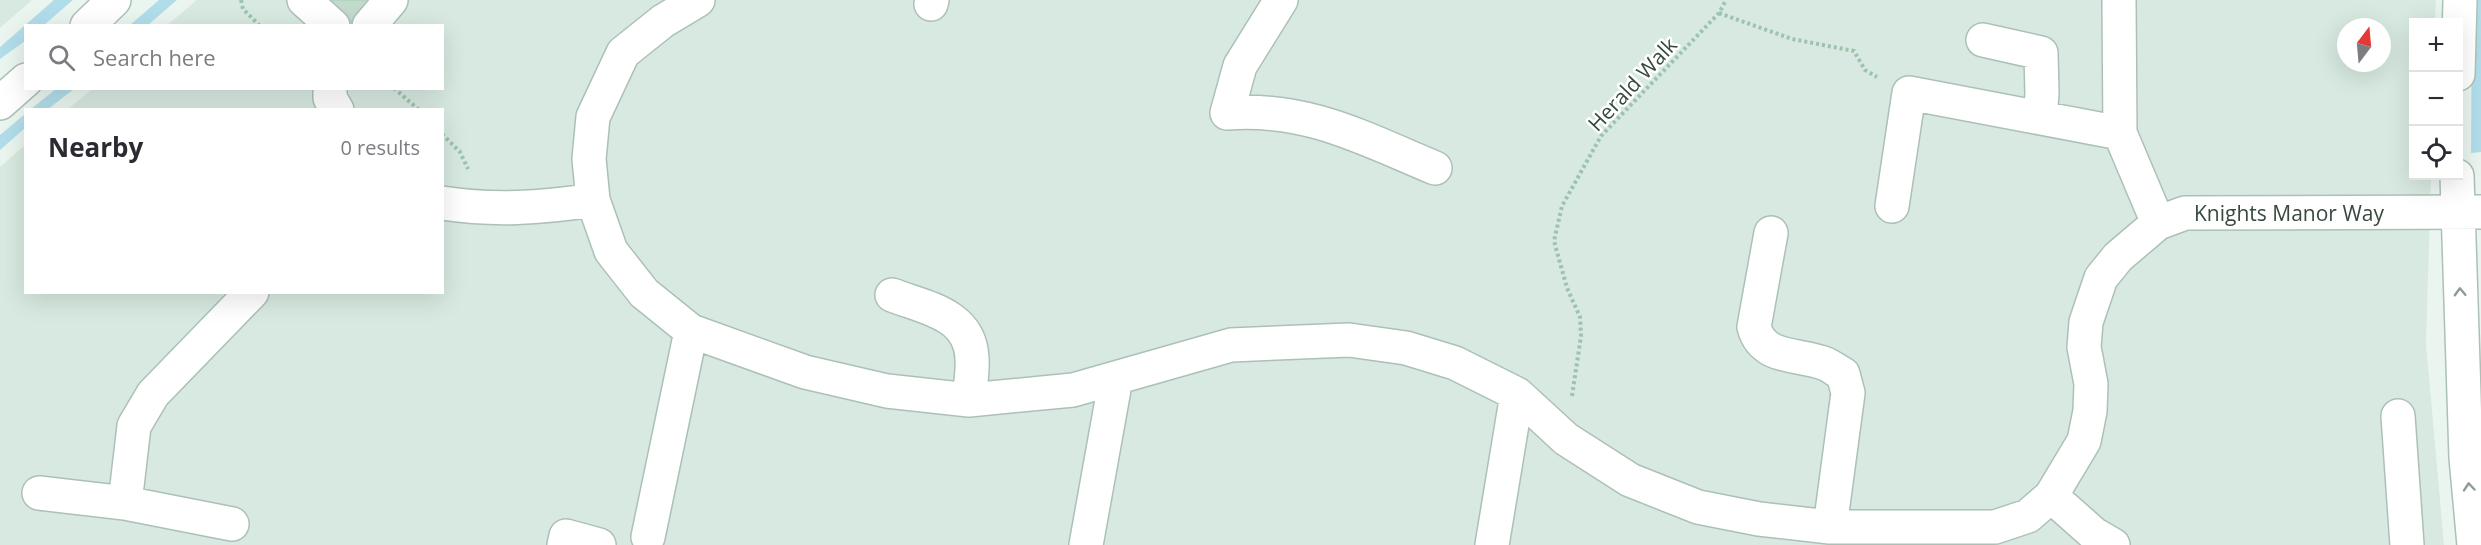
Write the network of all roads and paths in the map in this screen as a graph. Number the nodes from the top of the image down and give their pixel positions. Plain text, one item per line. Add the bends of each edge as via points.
1 (114, 0) edge
2 (241, 0) edge
3 (304, 0) edge
4 (391, 0) edge
5 (698, 0) edge
6 (1281, 0) edge
7 (1726, 0) edge
8 (2119, 0) edge
9 (2460, 0) edge
10 (1719, 13) junction
11 (89, 24) edge
12 (258, 24) edge
13 (331, 24) edge
14 (371, 24) edge
15 (1983, 40) dead end
16 (2458, 72) edge
17 (24, 82) edge
18 (330, 90) edge
19 (396, 90) edge
20 (1909, 93) junction
21 (0, 103) edge
22 (335, 108) edge
23 (417, 108) edge
24 (2040, 117) junction
25 (2120, 134) junction
26 (1435, 168) dead end
27 (2458, 180) edge
28 (593, 200) junction
29 (444, 203) edge
30 (1892, 206) dead end
31 (2469, 213) edge
32 (2158, 223) junction
33 (1771, 233) dead end
34 (250, 294) edge
35 (892, 295) dead end
36 (691, 331) junction
37 (1116, 378) junction
38 (1517, 394) junction
39 (969, 400) junction
40 (2398, 416) dead end
41 (1566, 439) junction
42 (39, 493) dead end
43 (2051, 496) junction
44 (125, 503) junction
45 (232, 524) dead end
46 (1830, 527) junction
47 (1924, 536) edge
48 (653, 542) edge
49 (564, 545) edge
50 (599, 545) edge
51 (1086, 545) edge
52 (1492, 545) edge
53 (2113, 545) edge
54 (2407, 545) edge
55 (2474, 545) edge

1 - 11 street
2 - 12 path via 243,9
3 - 13 street
4 - 14 street
5 - 28 street, Knights Manor Way via 663,21 623,53 593,117
6 - 26 street via 1240,66 1227,113 1259,111 1298,116 1334,126
7 - 10 path, Herald Walk
8 - 25 street
9 - 16 street
10 - 20 path via 1792,39 1854,51 1865,70
10 - 41 path, Herald Walk via 1601,136 1562,206 1554,241 1580,317 1581,336
15 - 24 street via 2041,52
17 - 21 street
18 - 22 street
19 - 23 path
20 - 24 street
20 - 30 street
24 - 25 street
25 - 32 street
27 - 31 street
28 - 29 street via 483,210
28 - 36 street, Knights Manor Way via 611,251 644,293
31 - 32 street, Knights Manor Way via 2185,213
55 -> 31 street via 2466,458
32 - 43 street, Knights Manor Way via 2118,256 2098,287 2086,322 2084,347 2091,384 2084,441
33 - 46 street via 1754,327 1757,338 1764,347 1826,364 1843,375 1848,393
34 - 44 street via 153,394 134,426
35 - 39 street via 953,318 966,334 972,357
36 - 39 street, Knights Manor Way via 806,372 887,391
36 - 48 street
37 - 38 street, Knights Manor Way via 1231,345 1349,340 1406,348 1455,363
37 - 39 street, Knights Manor Way via 1073,390
37 - 51 street
38 - 41 street, Knights Manor Way
38 - 52 street
40 - 54 street
41 - 46 street, Knights Manor Way via 1630,480 1698,507
42 - 44 street
43 - 47 street, Knights Manor Way via 2028,516 1995,527
43 - 53 street via 2094,534
44 - 45 street
46 - 47 street, Knights Manor Way
49 - 50 street via 566,536

